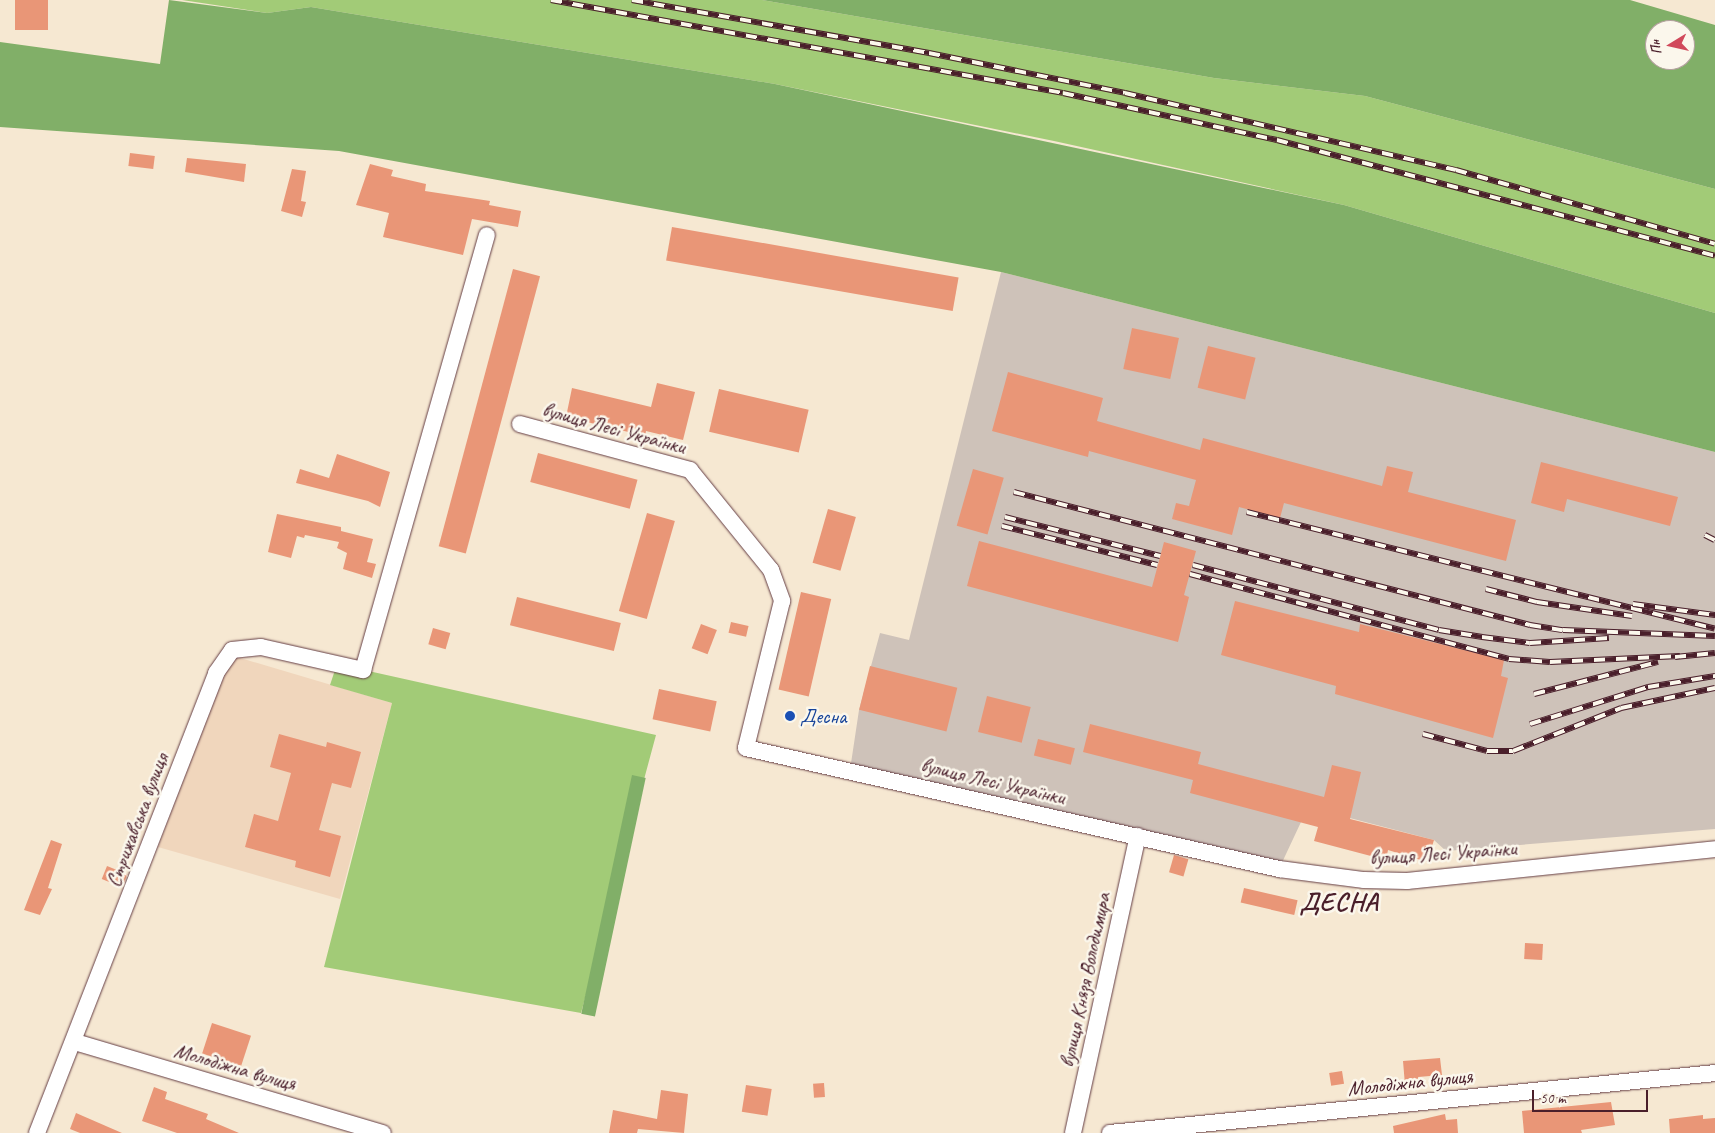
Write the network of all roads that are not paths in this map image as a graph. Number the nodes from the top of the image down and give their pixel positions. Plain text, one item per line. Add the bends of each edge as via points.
1 (487, 235) dead end
2 (520, 424) dead end
3 (1138, 836) junction
4 (1715, 849) edge
5 (75, 1042) junction
6 (1715, 1073) edge
7 (37, 1133) edge
8 (383, 1133) edge
9 (1073, 1133) edge
10 (1110, 1133) edge

1 - 5 street, Стрижавська вулиця via 363,670 261,647 232,650 216,673
2 - 3 street, вулиця Лесі Українки via 690,470 771,570 782,601 746,748
3 - 4 street, вулиця Лесі Українки via 1280,869 1385,881
3 - 9 street, вулиця Князя Володимира
5 - 7 street, Стрижавська вулиця
5 - 8 street, Молодіжна вулиця
6 - 10 street, Молодіжна вулиця

